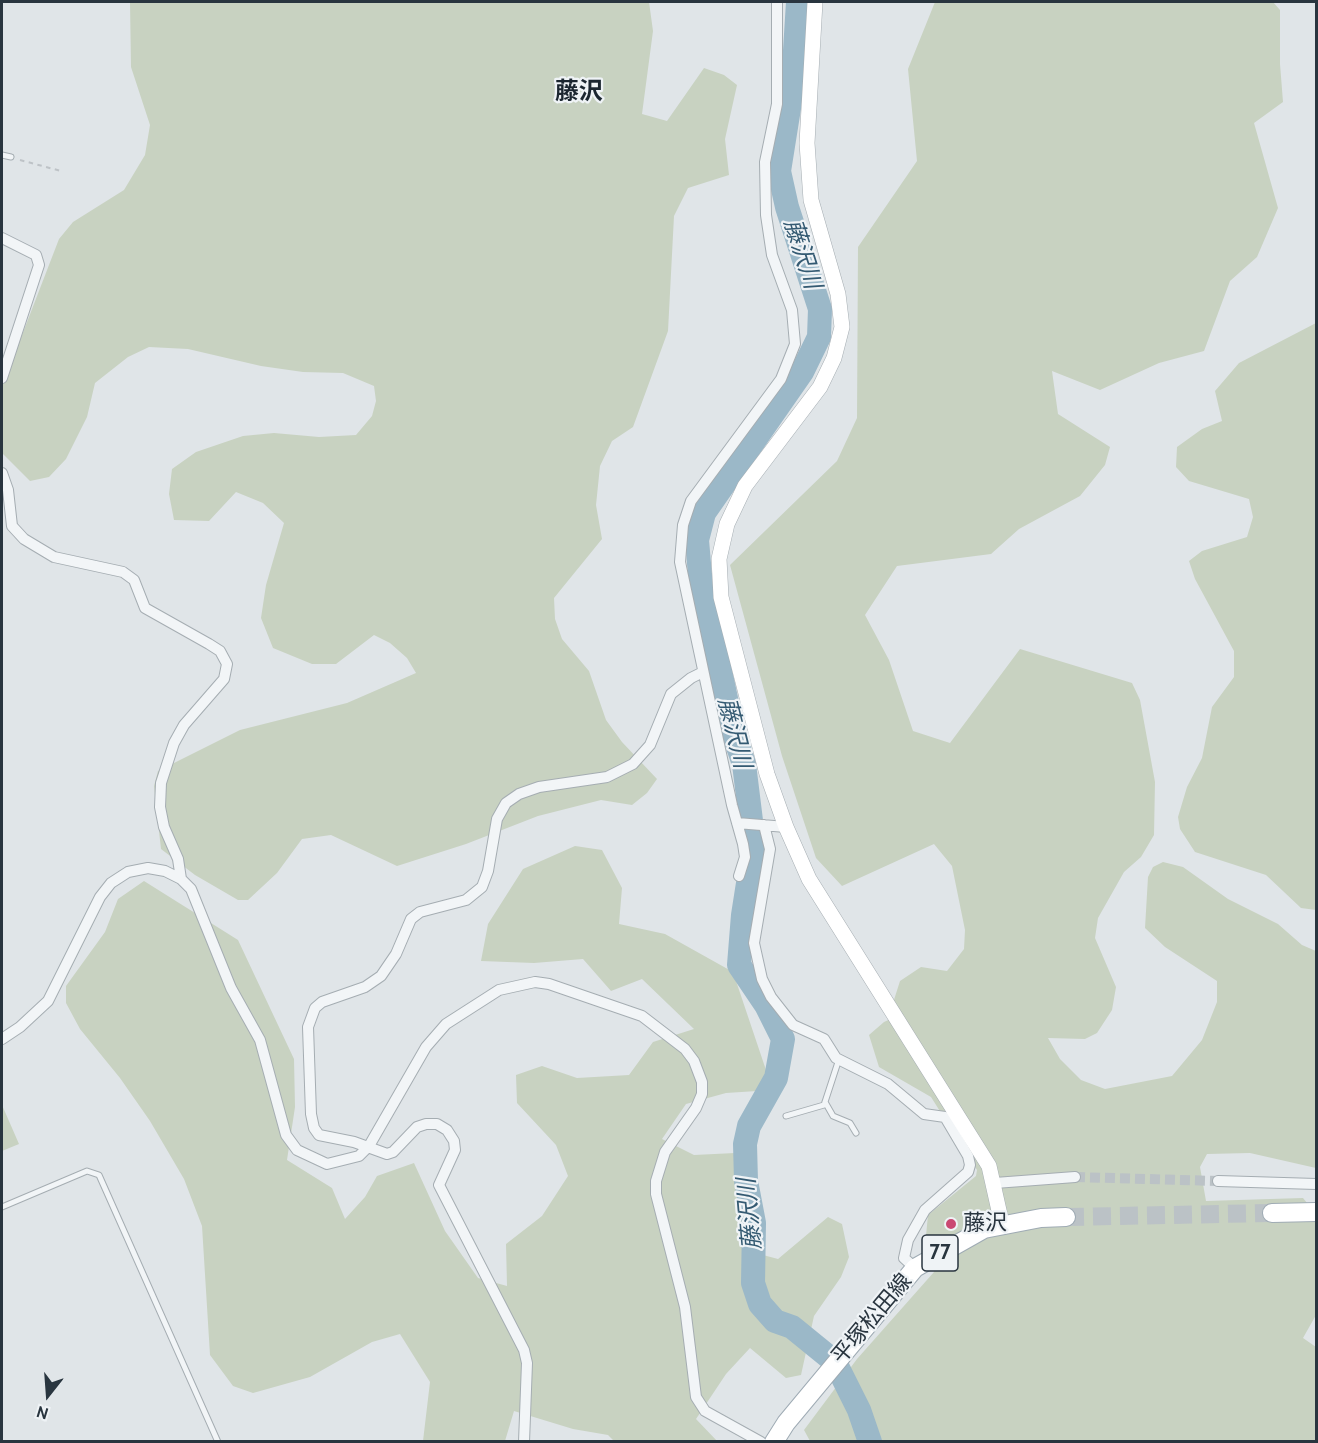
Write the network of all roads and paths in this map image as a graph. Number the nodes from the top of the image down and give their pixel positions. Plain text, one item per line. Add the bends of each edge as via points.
1 (777, 2) edge
2 (815, 2) edge
3 (2, 155) edge
4 (10, 157) joint
5 (61, 171) dead end
6 (2, 238) edge
7 (2, 378) edge
8 (2, 473) edge
9 (704, 672) junction
10 (737, 823) junction
11 (764, 825) junction
12 (786, 827) junction
13 (739, 876) dead end
14 (181, 879) junction
15 (2, 1039) edge
16 (838, 1059) junction
17 (825, 1102) junction
18 (786, 1116) dead end
19 (856, 1132) dead end
20 (369, 1146) junction
21 (1075, 1177) tunnel mouth
22 (1218, 1181) tunnel mouth
23 (995, 1183) junction
24 (1317, 1184) edge
25 (2, 1207) edge
26 (1272, 1212) tunnel mouth
27 (1317, 1212) edge
28 (1066, 1217) tunnel mouth
29 (1002, 1224) junction
30 (915, 1268) junction
31 (218, 1442) edge
32 (525, 1442) edge
33 (761, 1442) edge
34 (774, 1442) edge

1 - 9 street via 777,104 765,162 766,215 772,255 792,310 795,344 781,379 691,501 683,525 680,562
2 - 12 street via 807,143 812,200 838,294 842,327 834,358 820,387 746,486 727,524 719,559 721,597 767,774
3 - 4 lane
4 - 5 path
6 - 7 street via 36,255 39,265
8 - 14 street via 12,526 24,539 54,557 123,572 134,580 145,608 220,651 227,664 224,680 198,706 174,743 161,783 159,807
9 - 10 street
9 - 20 street via 671,694 650,745 633,764 607,777 539,787 506,804 496,819 483,887 466,900 420,912 411,919 396,954 381,976 315,1008 308,1027 314,1128 319,1134
10 - 11 street
10 - 13 street via 745,857
11 - 12 street
11 - 16 street via 770,849 754,943 762,979 793,1025 824,1040
12 - 23 street via 809,879 989,1166
14 - 15 street via 148,868 128,872 111,883 100,897 48,1001
14 - 20 street via 191,889 231,988 260,1040 286,1135 297,1150 327,1164 359,1156
16 - 17 lane
16 - 30 street via 888,1084 924,1114 945,1117 969,1156 968,1172 925,1210 908,1240 904,1258
17 - 18 lane via 824,1106
17 - 19 lane via 833,1116 850,1123
20 - 32 street via 379,1152 393,1152 417,1127 426,1124 437,1124 447,1130 454,1141 455,1150 439,1185 524,1350
20 - 33 street via 426,1047 446,1024 499,990 535,982 549,984 616,1005 658,1026 690,1055 702,1082 696,1108 665,1152 656,1181 685,1307 693,1385 705,1412
21 - 23 street
22 - 24 street
23 - 29 street
25 - 31 lane via 87,1171 99,1175
26 - 27 main road
28 - 29 main road, 平塚松田線 / 77
29 - 30 main road, 平塚松田線 / 77 via 984,1229
30 - 34 main road, 平塚松田線 / 77

